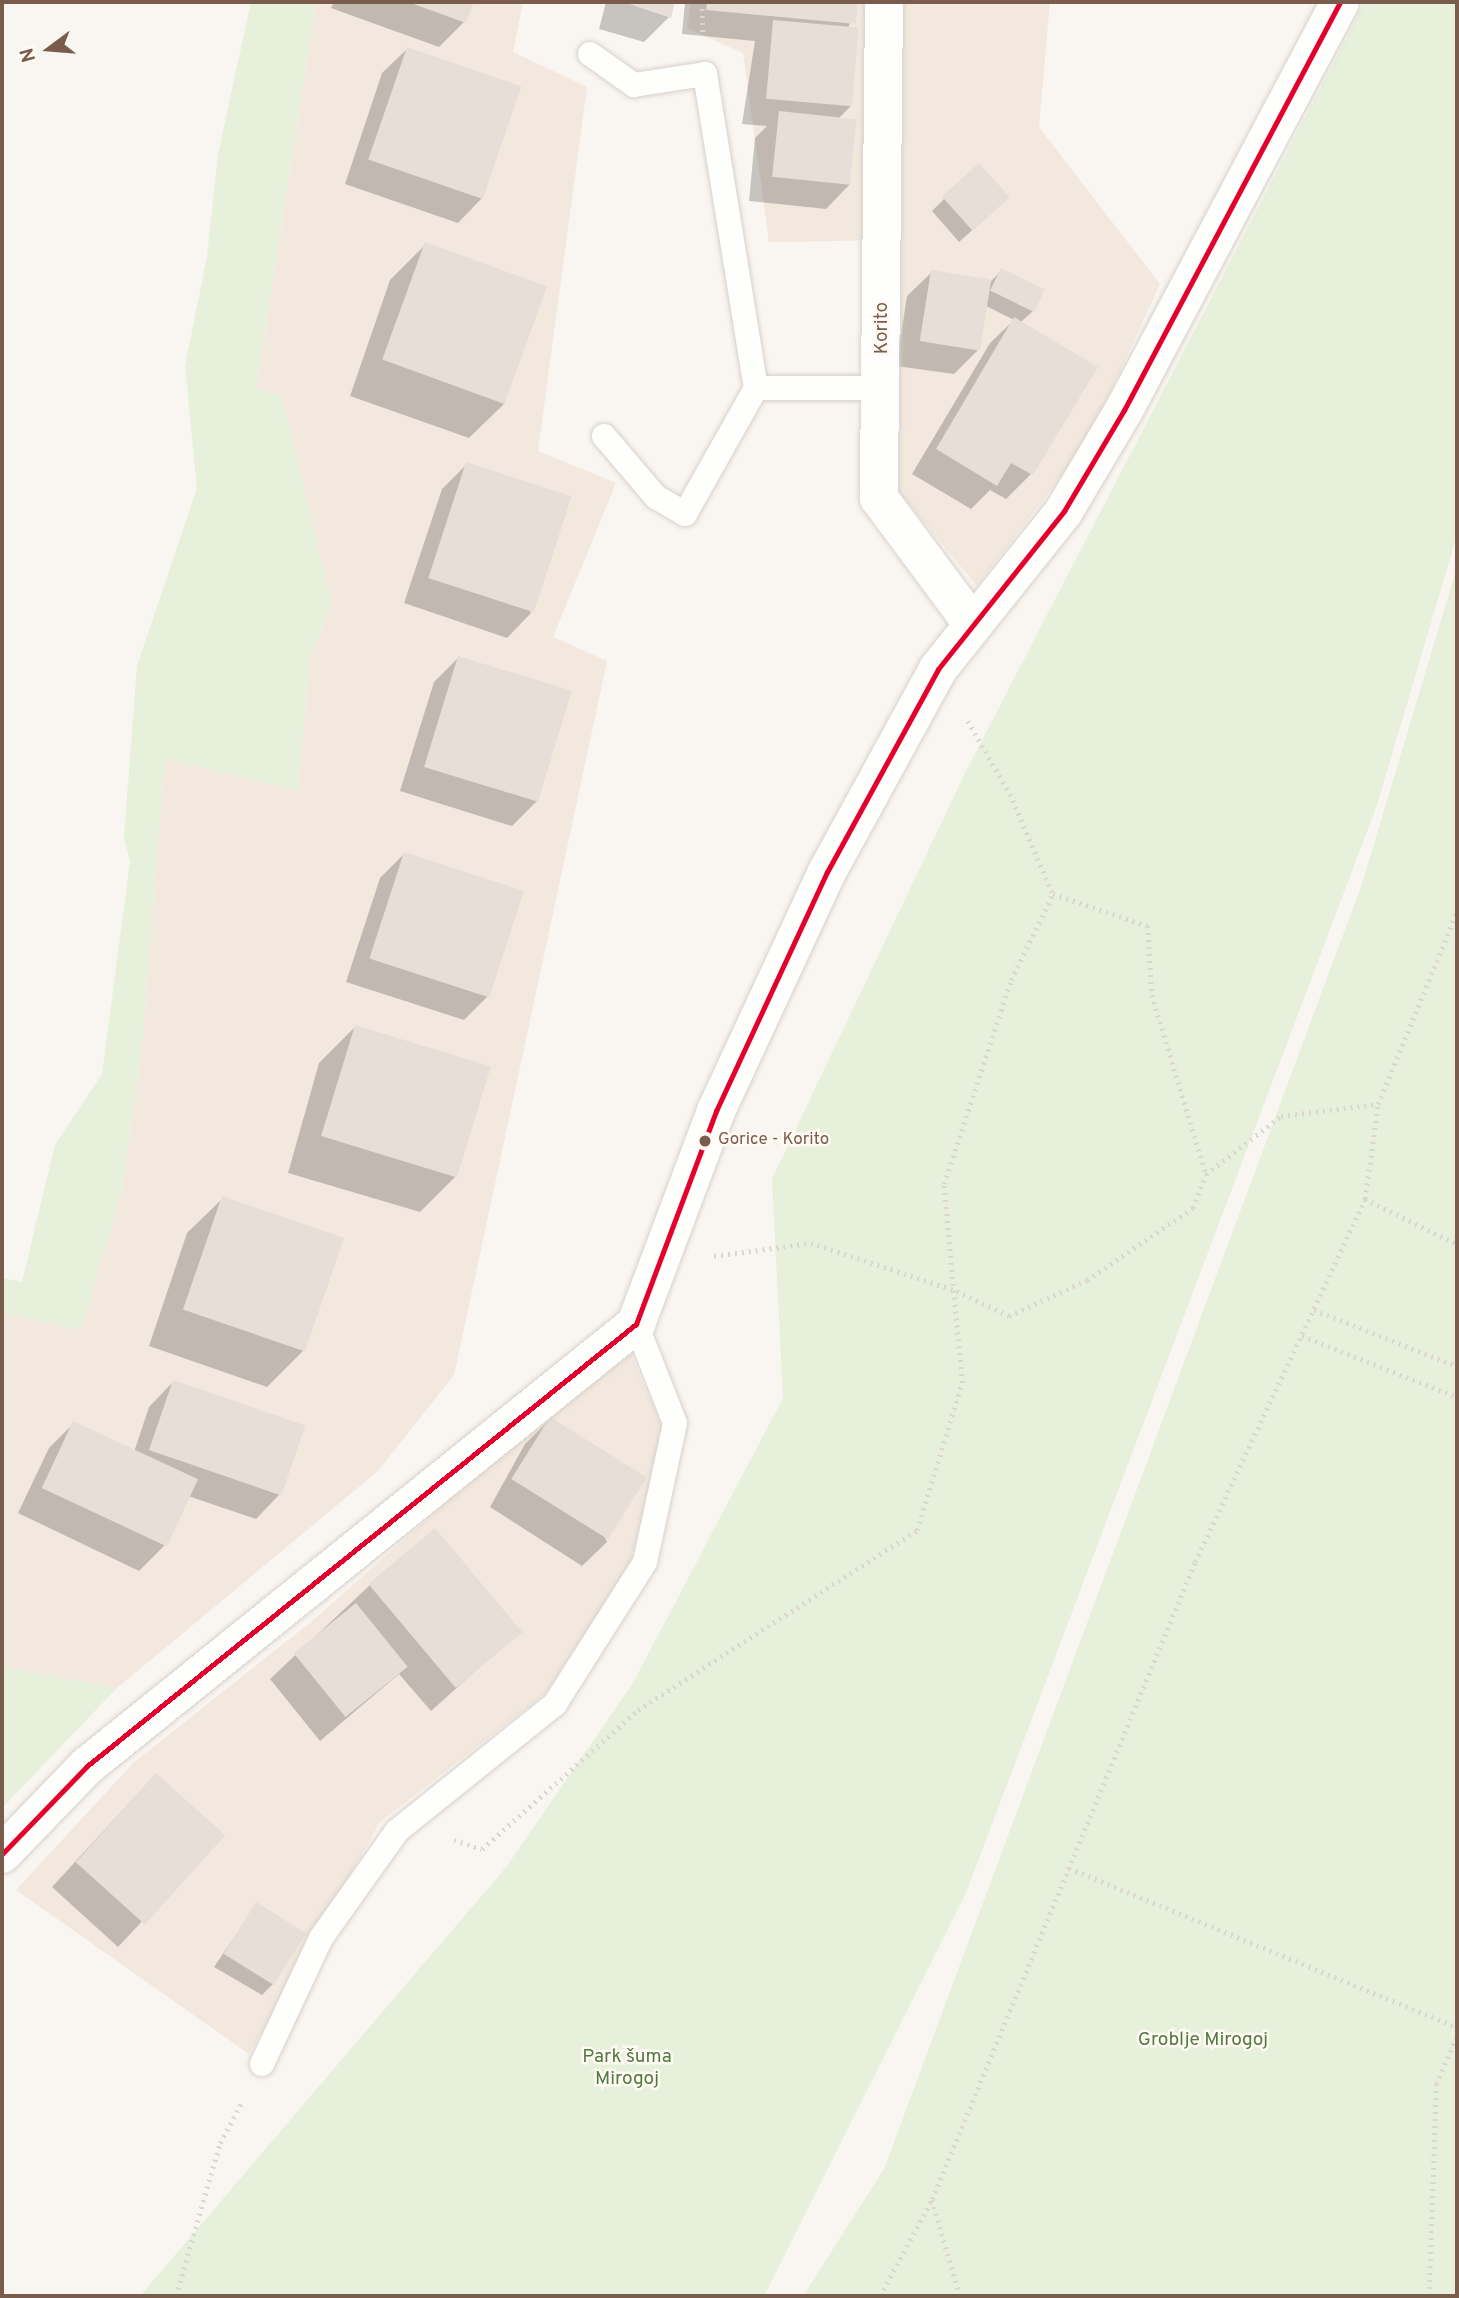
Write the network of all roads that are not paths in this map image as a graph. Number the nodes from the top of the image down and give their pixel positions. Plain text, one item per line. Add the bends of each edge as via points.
1 (884, 2) edge
2 (1340, 2) edge
3 (590, 54) dead end
4 (755, 388) junction
5 (883, 388) junction
6 (604, 436) dead end
7 (972, 623) junction
8 (636, 1324) junction
9 (2, 1854) edge
10 (262, 2064) road end

1 - 5 street, Korito
2 - 7 street via 1124,410 1064,511
3 - 4 lane via 634,85 705,74
4 - 5 lane
4 - 6 lane via 685,514 656,497
5 - 7 street, Korito via 879,498
7 - 8 street via 938,669 827,872 716,1111
8 - 9 street via 87,1766
8 - 10 lane via 675,1423 645,1562 555,1704 397,1831 321,1938

